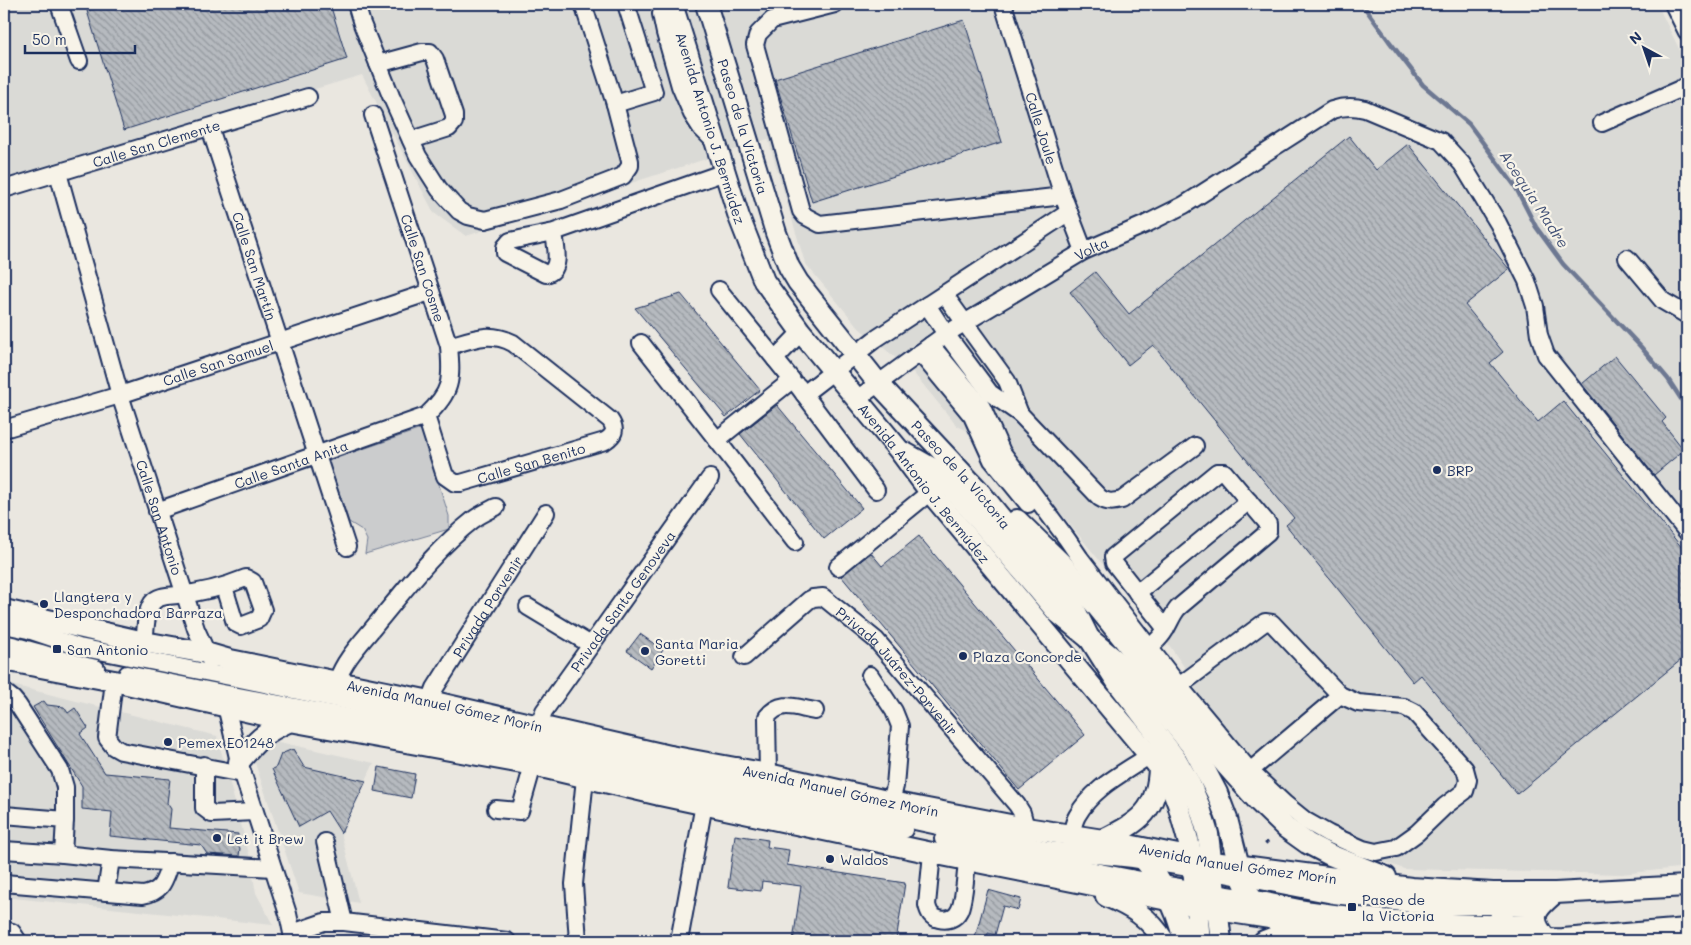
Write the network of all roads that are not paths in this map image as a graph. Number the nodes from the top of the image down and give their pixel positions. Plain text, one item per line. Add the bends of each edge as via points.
1 (59, 4) edge
2 (356, 4) edge
3 (583, 4) edge
4 (626, 4) edge
5 (664, 4) edge
6 (672, 4) edge
7 (706, 4) edge
8 (834, 4) edge
9 (1003, 4) edge
10 (1672, 4) edge
11 (1687, 32) edge
12 (79, 60) dead end
13 (378, 64) junction
14 (680, 86) junction
15 (1687, 86) edge
16 (654, 92) junction
17 (308, 97) dead end
18 (615, 104) junction
19 (372, 115) dead end
20 (1602, 123) dead end
21 (210, 128) junction
22 (411, 140) junction
23 (716, 142) junction
24 (725, 172) junction
25 (58, 174) junction
26 (4, 189) edge
27 (1064, 196) junction
28 (1069, 212) junction
29 (554, 232) dead end
30 (1084, 251) junction
31 (1627, 258) dead end
32 (719, 290) dead end
33 (430, 292) junction
34 (944, 294) junction
35 (927, 305) junction
36 (1687, 315) edge
37 (964, 324) junction
38 (802, 332) junction
39 (946, 334) junction
40 (281, 343) junction
41 (642, 343) dead end
42 (449, 346) junction
43 (926, 349) junction
44 (854, 354) junction
45 (776, 359) junction
46 (834, 372) junction
47 (792, 380) junction
48 (878, 383) junction
49 (804, 394) junction
50 (120, 395) junction
51 (857, 400) junction
52 (1020, 414) junction
53 (426, 416) junction
54 (4, 429) edge
55 (717, 440) junction
56 (1195, 446) dead end
57 (899, 450) junction
58 (318, 456) junction
59 (710, 478) dead end
60 (876, 490) dead end
61 (979, 491) junction
62 (930, 492) junction
63 (1249, 501) junction
64 (496, 507) dead end
65 (157, 511) junction
66 (546, 513) dead end
67 (1687, 532) edge
68 (795, 542) dead end
69 (347, 547) dead end
70 (838, 567) dead end
71 (224, 587) dead end
72 (1137, 593) junction
73 (185, 595) junction
74 (528, 607) dead end
75 (4, 610) edge
76 (4, 625) edge
77 (1166, 629) junction
78 (1088, 636) junction
79 (144, 642) junction
80 (4, 643) edge
81 (591, 645) junction
82 (1149, 648) junction
83 (206, 653) junction
84 (744, 657) dead end
85 (4, 660) edge
86 (217, 674) junction
87 (870, 675) dead end
88 (114, 681) junction
89 (337, 682) junction
90 (1179, 686) junction
91 (4, 692) edge
92 (1340, 695) junction
93 (225, 700) junction
94 (430, 700) junction
95 (815, 711) dead end
96 (290, 721) junction
97 (539, 725) junction
98 (1155, 761) junction
99 (204, 765) junction
100 (533, 765) junction
101 (241, 768) junction
102 (737, 768) junction
103 (1250, 772) junction
104 (768, 774) junction
105 (669, 775) junction
106 (585, 778) junction
107 (711, 791) junction
108 (891, 802) junction
109 (496, 809) dead end
110 (254, 812) junction
111 (4, 816) edge
112 (65, 820) junction
113 (1026, 828) junction
114 (1071, 835) junction
115 (1103, 840) junction
116 (325, 842) dead end
117 (1132, 847) junction
118 (4, 850) edge
119 (932, 853) junction
120 (63, 854) junction
121 (111, 859) junction
122 (967, 860) junction
123 (171, 862) junction
124 (1148, 862) junction
125 (1192, 864) junction
126 (1213, 867) junction
127 (273, 868) junction
128 (1240, 871) junction
129 (1069, 881) junction
130 (4, 883) edge
131 (1687, 886) edge
132 (1411, 888) junction
133 (106, 892) junction
134 (1167, 893) junction
135 (1555, 893) junction
136 (1195, 898) junction
137 (1250, 898) junction
138 (1216, 901) junction
139 (1261, 916) junction
140 (1537, 916) junction
141 (1499, 920) edge
142 (344, 922) junction
143 (1309, 924) junction
144 (1687, 929) edge
145 (4, 930) edge
146 (298, 934) edge
147 (1468, 940) edge
148 (1558, 940) edge
149 (18, 941) edge
150 (316, 941) edge
151 (507, 941) edge
152 (578, 941) edge
153 (679, 941) edge
154 (1164, 941) edge
155 (1184, 941) edge
156 (1200, 941) edge
157 (1221, 941) edge
158 (1264, 941) edge

1 - 12 street
2 - 13 street
3 - 18 street
4 - 16 street
5 - 14 street via 661,14
6 - 23 main road, Avenida Antonio J. Bermúdez
7 - 44 main road, Paseo de la Victoria via 782,251 798,282
8 - 27 street via 772,20 758,34 755,45 805,216 820,224
9 - 27 street, Calle Joule
10 - 11 street
13 - 22 street
13 - 22 street via 422,52 430,52 435,59 454,122 449,128
14 - 16 street
14 - 23 street via 692,114
15 - 20 street
16 - 18 street
17 - 21 street, Calle San Clemente
18 - 22 street via 630,160 623,176 561,200 485,220 468,216 448,202
19 - 33 street, Calle San Cosme
21 - 25 street, Calle San Clemente
21 - 40 street, Calle San Martín
23 - 24 main road, Avenida Antonio J. Bermúdez
24 - 29 street
24 - 38 main road, Avenida Antonio J. Bermúdez via 764,281
25 - 26 street, Calle San Clemente
25 - 50 street, Calle San Antonio
27 - 28 street, Calle Joule
28 - 30 street, Calle Joule
28 - 34 street
30 - 37 street, Volta
30 - 67 street, Volta via 1184,205 1343,106 1365,109 1441,141 1455,155 1519,262 1532,294 1538,335 1546,355
31 - 36 street via 1663,301
32 - 45 street
33 - 40 street, Calle San Samuel
33 - 42 street, Calle San Cosme
34 - 35 street
34 - 37 street
35 - 39 street
35 - 44 street
37 - 39 street, Volta
37 - 52 street via 1007,382
38 - 45 street
38 - 46 main road, Avenida Antonio J. Bermúdez
39 - 43 street, Volta
39 - 52 street via 990,393
40 - 50 street, Calle San Samuel
40 - 58 street, Calle San Martín
41 - 55 street
42 - 53 street, Calle San Cosme via 450,383 438,406
42 - 53 street, Calle San Benito via 482,336 508,340 610,420 614,432 605,441 455,483 445,476
43 - 48 street, Volta
43 - 82 street via 972,416 997,468 1063,544 1080,558
44 - 46 street
44 - 48 main road, Paseo de la Victoria
45 - 47 street
46 - 49 street
46 - 51 main road, Avenida Antonio J. Bermúdez
47 - 49 street
47 - 55 street
48 - 51 street, Volta
48 - 61 main road, Paseo de la Victoria
49 - 60 street
50 - 54 street, Calle San Samuel
50 - 65 street, Calle San Antonio
51 - 57 main road, Avenida Antonio J. Bermúdez
52 - 56 street via 1106,502 1122,500
53 - 58 street, Calle Santa Anita
55 - 68 street
57 - 62 main road, Avenida Antonio J. Bermúdez
57 - 78 main road via 935,470 946,480 1057,612
58 - 65 street, Calle Santa Anita
58 - 69 street, Calle San Martín
59 - 81 street, Privada Santa Genoveva
61 - 78 main road, Paseo de la Victoria via 1075,610
61 - 132 main road via 1014,517 1063,565 1225,764 1286,828 1307,843
62 - 70 street
62 - 98 main road, Avenida Antonio J. Bermúdez
63 - 72 street
63 - 72 street via 1224,472 1217,472 1115,554 1114,563
63 - 77 street via 1268,524 1268,532 1178,608
64 - 89 street via 473,520 439,551 352,653
65 - 73 street, Calle San Antonio
66 - 94 street, Privada Porvenir
71 - 73 street
72 - 77 street
73 - 79 street via 158,597 152,603
73 - 83 street, Calle San Antonio
74 - 81 street
75 - 79 main road, Avenida Manuel Gómez Morín
76 - 86 street via 79,647
77 - 82 street
78 - 126 main road, Paseo de la Victoria via 1117,682 1190,782 1208,834
78 - 128 main road via 1147,692 1194,749 1227,819
79 - 83 main road, Avenida Manuel Gómez Morín
80 - 93 street
81 - 97 street, Privada Santa Genoveva via 544,711
82 - 90 street
83 - 86 street, Calle San Antonio
83 - 89 main road, Avenida Manuel Gómez Morín
84 - 113 street, Privada Juárez-Porvenir via 808,600 823,597 882,647 1017,805
85 - 88 main road, Avenida Manuel Gómez Morín
86 - 93 street, Calle San Antonio
86 - 105 street
87 - 108 street via 900,726
88 - 93 main road, Avenida Manuel Gómez Morín
88 - 99 street via 107,738 114,747 121,751
89 - 94 main road, Avenida Manuel Gómez Morín
90 - 92 street via 1269,622 1275,624
90 - 103 street
91 - 112 street via 18,705 60,770 65,787
92 - 103 street
92 - 103 street via 1358,703 1404,707 1414,712 1465,769 1468,780 1465,791 1417,834 1396,848 1376,852 1329,834 1306,821
93 - 96 main road, Avenida Manuel Gómez Morín
93 - 101 street, Calle San Antonio
93 - 105 street via 398,725
94 - 97 main road, Avenida Manuel Gómez Morín
95 - 104 street via 783,705 767,717
96 - 100 main road, Avenida Manuel Gómez Morín
96 - 101 main road via 261,736
97 - 105 main road, Avenida Manuel Gómez Morín
98 - 114 street via 1104,785 1088,799 1076,817
98 - 115 main road via 1159,786 1142,817
98 - 125 main road, Avenida Antonio J. Bermúdez via 1178,804
99 - 101 street
99 - 110 street via 206,811 212,814
100 - 106 main road, Avenida Manuel Gómez Morín
100 - 109 street via 520,811
101 - 110 street, Calle San Antonio
102 - 104 main road, Avenida Manuel Gómez Morín
102 - 105 main road, Avenida Manuel Gómez Morín
102 - 107 main road
104 - 108 main road, Avenida Manuel Gómez Morín
105 - 106 main road, Avenida Manuel Gómez Morín
105 - 107 main road, Avenida Manuel Gómez Morín
105 - 107 street
106 - 152 street via 574,884
107 - 119 main road, Avenida Manuel Gómez Morín
107 - 124 street via 1049,850
107 - 134 street via 908,831
107 - 153 street
108 - 113 main road, Avenida Manuel Gómez Morín
110 - 127 street, Calle San Antonio
111 - 112 street
112 - 120 street
113 - 114 main road, Avenida Manuel Gómez Morín
114 - 115 main road, Avenida Manuel Gómez Morín
115 - 117 main road, Avenida Manuel Gómez Morín
116 - 142 street
117 - 124 main road
117 - 125 main road, Avenida Manuel Gómez Morín
118 - 120 street
119 - 122 main road, Avenida Manuel Gómez Morín
119 - 122 street via 927,905 929,913 936,919 946,921 960,910
120 - 121 street
121 - 123 street
121 - 133 street
122 - 129 main road, Avenida Manuel Gómez Morín
123 - 127 street
123 - 133 street via 162,887 157,891 143,896
124 - 125 street
124 - 134 main road
125 - 126 main road, Avenida Manuel Gómez Morín
125 - 136 main road, Avenida Antonio J. Bermúdez
126 - 128 main road, Avenida Manuel Gómez Morín
126 - 138 main road, Paseo de la Victoria
127 - 146 street, Calle San Antonio
128 - 132 main road, Avenida Manuel Gómez Morín via 1266,870
128 - 137 main road
128 - 141 street via 1333,895 1439,906
129 - 134 main road, Avenida Manuel Gómez Morín
129 - 154 main road via 1131,908 1154,926
130 - 133 street
131 - 135 main road, Avenida Manuel Gómez Morín
132 - 141 main road, Avenida Manuel Gómez Morín
134 - 136 main road, Avenida Manuel Gómez Morín
134 - 155 main road
135 - 140 main road
135 - 141 main road, Avenida Manuel Gómez Morín
136 - 138 main road, Avenida Manuel Gómez Morín
136 - 156 main road, Avenida Antonio J. Bermúdez
137 - 138 street
137 - 139 main road
137 - 141 street via 1311,910 1374,917 1431,922
138 - 139 main road, Avenida Manuel Gómez Morín
138 - 157 main road, Paseo de la Victoria
139 - 143 main road, Avenida Manuel Gómez Morín
140 - 141 street
140 - 148 main road via 1538,930
141 - 147 main road, Avenida Manuel Gómez Morín
141 - 148 main road, Avenida Manuel Gómez Morín
142 - 146 street via 324,922
142 - 151 street
143 - 147 main road, Avenida Manuel Gómez Morín via 1365,933
143 - 158 main road
144 - 148 main road, Avenida Manuel Gómez Morín
145 - 149 street via 12,932
146 - 150 street

